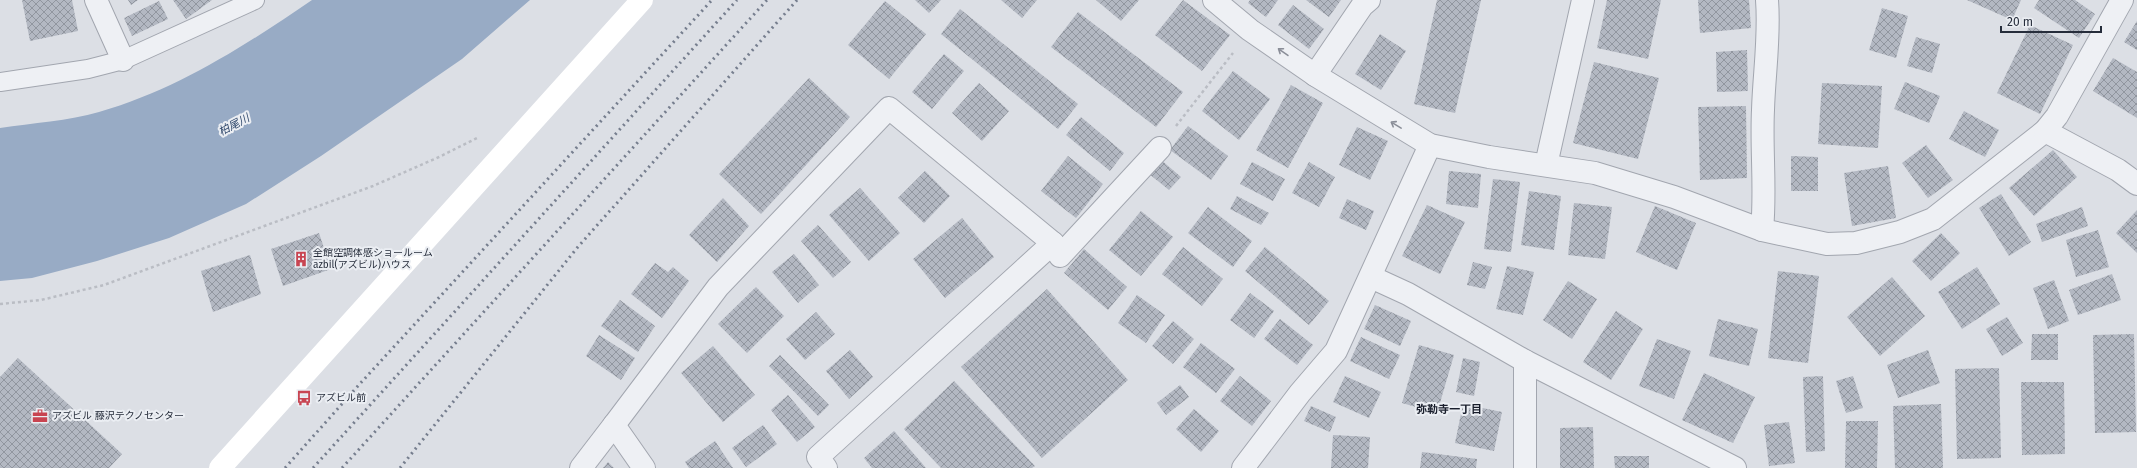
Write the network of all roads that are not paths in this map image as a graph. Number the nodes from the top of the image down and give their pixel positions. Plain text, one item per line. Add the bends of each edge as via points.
1 (96, 0) edge
2 (255, 0) edge
3 (642, 0) edge
4 (1214, 0) edge
5 (1370, 0) edge
6 (1583, 0) edge
7 (1767, 0) edge
8 (2122, 0) edge
9 (123, 60) junction
10 (1315, 75) junction
11 (0, 82) edge
12 (2045, 131) junction
13 (1430, 145) junction
14 (1160, 148) road end
15 (1546, 165) junction
16 (2137, 184) edge
17 (1762, 230) junction
18 (1052, 244) junction
19 (1371, 277) junction
20 (1525, 361) junction
21 (614, 425) junction
22 (220, 468) edge
23 (582, 468) edge
24 (644, 468) edge
25 (826, 468) edge
26 (1242, 468) edge
27 (1525, 468) edge
28 (1735, 468) edge

1 - 9 street
2 - 9 lane
3 - 22 street
10 -> 4 street via 1250,30
5 - 10 street via 1362,6
6 - 15 street
7 - 17 street
8 - 12 street
9 - 11 lane via 88,69
13 -> 10 street
12 - 16 street via 2118,170
12 - 17 street via 1933,219 1900,232 1856,243 1827,244
13 - 15 street
13 - 19 street
14 - 18 street via 1060,256
15 - 17 street via 1594,173 1626,182
18 - 21 street via 889,108 718,287
18 - 25 street via 818,457
19 - 20 street via 1408,294
19 - 26 street via 1336,351
20 - 27 street
20 - 28 street
21 - 23 street
21 - 24 street

